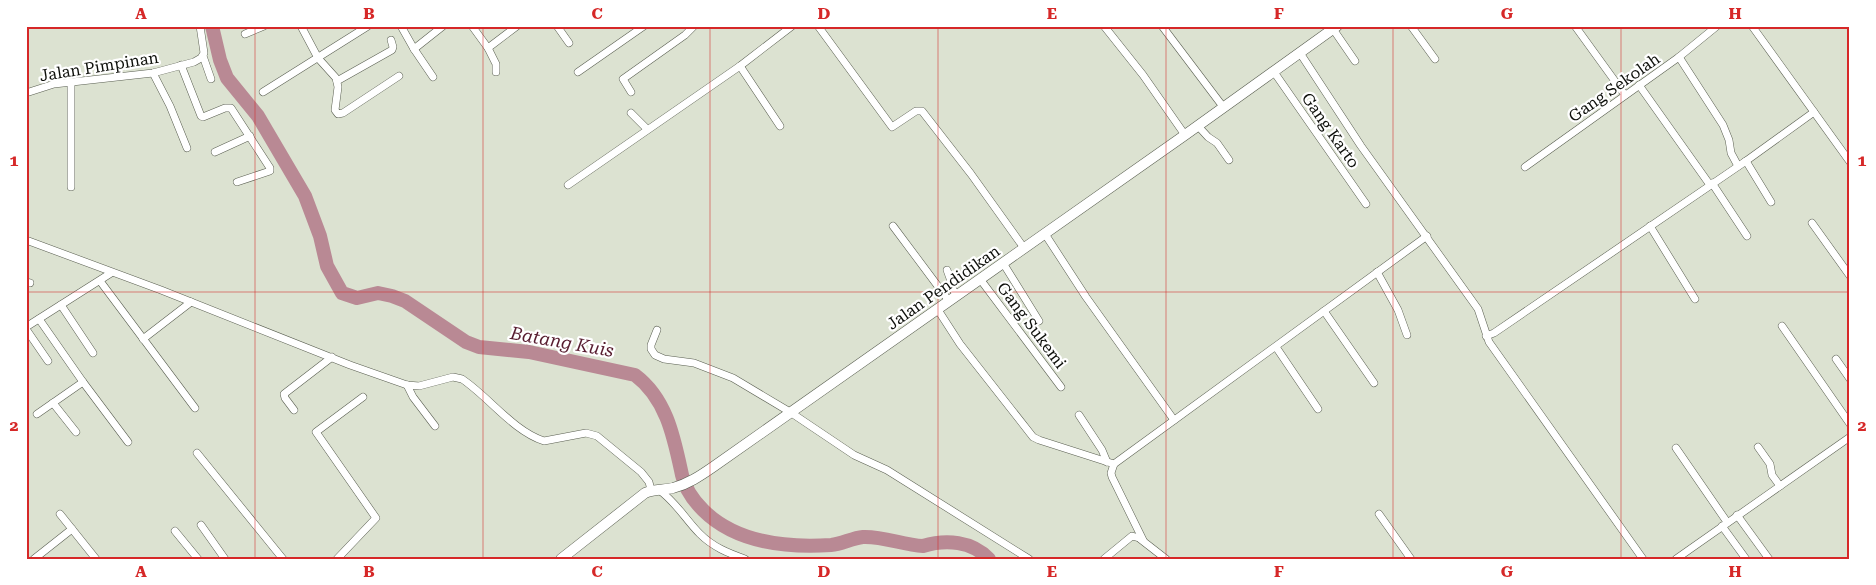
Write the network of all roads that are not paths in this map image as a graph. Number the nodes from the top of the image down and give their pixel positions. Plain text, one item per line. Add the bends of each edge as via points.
1 (200, 26) edge
2 (264, 26) edge
3 (301, 26) edge
4 (368, 26) edge
5 (401, 26) edge
6 (443, 26) edge
7 (472, 26) edge
8 (517, 26) edge
9 (557, 26) edge
10 (644, 26) edge
11 (694, 26) edge
12 (792, 26) edge
13 (818, 26) edge
14 (1104, 26) edge
15 (1162, 26) edge
16 (1411, 26) edge
17 (1575, 26) edge
18 (1717, 26) edge
19 (1752, 26) edge
20 (1335, 28) edge
21 (246, 34) dead end
22 (391, 40) dead end
23 (569, 44) dead end
24 (488, 48) junction
25 (414, 49) junction
26 (1300, 53) junction
27 (203, 56) junction
28 (1679, 57) junction
29 (318, 58) junction
30 (1435, 59) dead end
31 (1355, 61) dead end
32 (181, 65) junction
33 (740, 66) junction
34 (496, 72) dead end
35 (578, 72) dead end
36 (1274, 72) junction
37 (153, 73) junction
38 (399, 76) dead end
39 (433, 77) dead end
40 (211, 79) dead end
41 (337, 81) junction
42 (71, 82) junction
43 (1640, 85) junction
44 (262, 92) dead end
45 (632, 92) dead end
46 (26, 93) edge
47 (1625, 95) junction
48 (1224, 108) junction
49 (1814, 112) junction
50 (631, 113) dead end
51 (780, 126) dead end
52 (1198, 126) junction
53 (647, 130) junction
54 (1185, 135) junction
55 (250, 136) junction
56 (187, 148) dead end
57 (215, 152) dead end
58 (1229, 160) dead end
59 (1746, 161) junction
60 (1850, 162) edge
61 (1738, 166) junction
62 (1525, 167) dead end
63 (237, 182) dead end
64 (1711, 184) junction
65 (568, 186) dead end
66 (71, 187) dead end
67 (1771, 202) dead end
68 (1366, 204) dead end
69 (1812, 223) dead end
70 (893, 226) dead end
71 (1650, 226) junction
72 (1045, 234) junction
73 (1427, 236) junction
74 (1747, 236) dead end
75 (26, 240) edge
76 (1024, 248) junction
77 (1003, 263) junction
78 (947, 270) dead end
79 (1377, 272) junction
80 (111, 273) junction
81 (1850, 276) edge
82 (980, 279) junction
83 (100, 281) junction
84 (951, 295) junction
85 (1695, 298) dead end
86 (191, 302) junction
87 (61, 305) junction
88 (938, 310) junction
89 (1324, 311) junction
90 (39, 319) junction
91 (1038, 321) dead end
92 (1782, 326) dead end
93 (26, 328) edge
94 (657, 330) dead end
95 (1407, 336) dead end
96 (1486, 336) junction
97 (143, 339) junction
98 (1276, 347) junction
99 (93, 353) dead end
100 (332, 357) junction
101 (1836, 359) dead end
102 (48, 361) dead end
103 (1850, 379) edge
104 (83, 382) junction
105 (1374, 383) dead end
106 (407, 385) junction
107 (1061, 387) dead end
108 (363, 397) dead end
109 (53, 403) junction
110 (195, 408) dead end
111 (1318, 409) dead end
112 (294, 410) dead end
113 (790, 412) junction
114 (36, 414) dead end
115 (1079, 415) dead end
116 (1174, 420) junction
117 (1850, 424) edge
118 (435, 426) dead end
119 (76, 432) dead end
120 (1850, 437) edge
121 (128, 442) dead end
122 (1758, 447) dead end
123 (1676, 448) dead end
124 (197, 453) dead end
125 (1111, 466) junction
126 (1780, 486) junction
127 (655, 490) junction
128 (60, 514) dead end
129 (1379, 514) dead end
130 (1737, 515) junction
131 (1725, 524) junction
132 (201, 525) dead end
133 (72, 529) junction
134 (175, 531) dead end
135 (1143, 540) junction
136 (34, 559) edge
137 (96, 559) edge
138 (198, 559) edge
139 (226, 559) edge
140 (283, 559) edge
141 (338, 559) edge
142 (561, 559) edge
143 (745, 559) edge
144 (1029, 559) edge
145 (1104, 559) edge
146 (1166, 559) edge
147 (1411, 559) edge
148 (1642, 559) edge
149 (1676, 559) edge
150 (1746, 559) edge
151 (1770, 559) edge

1 - 27 street via 205,49
2 - 21 street
3 - 29 street
4 - 29 street
5 - 25 street
6 - 25 street
7 - 24 street
8 - 24 street
9 - 23 street
10 - 35 street
11 - 45 street via 685,36 623,79
12 - 33 street
13 - 76 street via 892,127 916,111 922,111
14 - 54 street via 1144,75
15 - 48 street
16 - 30 street
17 - 47 street
18 - 28 street, Gang Sekolah
19 - 49 street
20 - 26 main road, Jalan Pendidikan
20 - 31 street
22 - 41 street via 392,50
24 - 34 street via 496,64
25 - 39 street
26 - 36 main road, Jalan Pendidikan
26 - 73 street via 1361,146
27 - 32 street, Jalan Pimpinan
27 - 40 street
28 - 43 street, Gang Sekolah
28 - 61 street via 1723,125
29 - 41 street
29 - 44 street
32 - 37 street, Jalan Pimpinan
32 - 55 street via 201,116 230,108
33 - 51 street
33 - 53 street
36 - 48 main road, Jalan Pendidikan
36 - 68 street, Gang Karto
37 - 42 street, Jalan Pimpinan
37 - 56 street
38 - 41 street via 340,114 336,110
42 - 46 street, Jalan Pimpinan
42 - 66 street
43 - 47 street, Gang Sekolah
43 - 64 street
47 - 62 street, Gang Sekolah
48 - 52 main road, Jalan Pendidikan
49 - 59 street
49 - 60 street
50 - 53 street
52 - 54 main road, Jalan Pendidikan
52 - 58 street
53 - 65 street
54 - 72 main road, Jalan Pendidikan
55 - 57 street
55 - 63 street via 270,170
59 - 61 street
59 - 67 street
61 - 64 street
64 - 71 street
64 - 74 street
69 - 81 street
70 - 84 street
71 - 85 street
71 - 96 street via 1494,334
72 - 76 main road, Jalan Pendidikan
72 - 116 street
73 - 79 street
73 - 96 street via 1478,309
75 - 80 street
76 - 77 main road, Jalan Pendidikan
77 - 82 main road, Jalan Pendidikan
77 - 91 street
78 - 84 street via 952,284
79 - 89 street
79 - 95 street via 1398,310
80 - 83 street
80 - 86 street
82 - 84 main road, Jalan Pendidikan
82 - 107 street, Gang Sukemi
83 - 87 street
83 - 97 street
84 - 88 main road, Jalan Pendidikan
86 - 97 street
86 - 100 street
87 - 90 street
87 - 99 street
88 - 113 main road, Jalan Pendidikan
88 - 125 street via 960,344 1033,437
89 - 98 street
89 - 105 street
90 - 93 street
90 - 104 street
92 - 117 street
93 - 102 street
94 - 113 street via 651,345 655,355 723,373
96 - 148 street
97 - 110 street
98 - 111 street
98 - 116 street
100 - 106 street
100 - 112 street via 284,394
101 - 103 street
104 - 109 street
104 - 121 street
106 - 118 street
106 - 127 street via 425,385 453,377 462,379 539,440 586,434 597,436 641,472
108 - 141 street via 316,432 376,518
109 - 114 street
109 - 119 street
113 - 127 main road, Jalan Pendidikan via 693,480
113 - 144 street via 854,455 888,470
115 - 125 street
116 - 125 street
120 - 126 street
122 - 126 street
123 - 131 street
124 - 140 street
125 - 135 street
126 - 130 street
127 - 142 main road, Jalan Pendidikan via 637,498
127 - 143 street via 676,505 712,544
128 - 133 street
129 - 147 street
130 - 131 street
130 - 151 street
131 - 149 street
131 - 150 street
132 - 139 street
133 - 136 street
133 - 137 street
134 - 138 street
135 - 145 street via 1132,536
135 - 146 street

